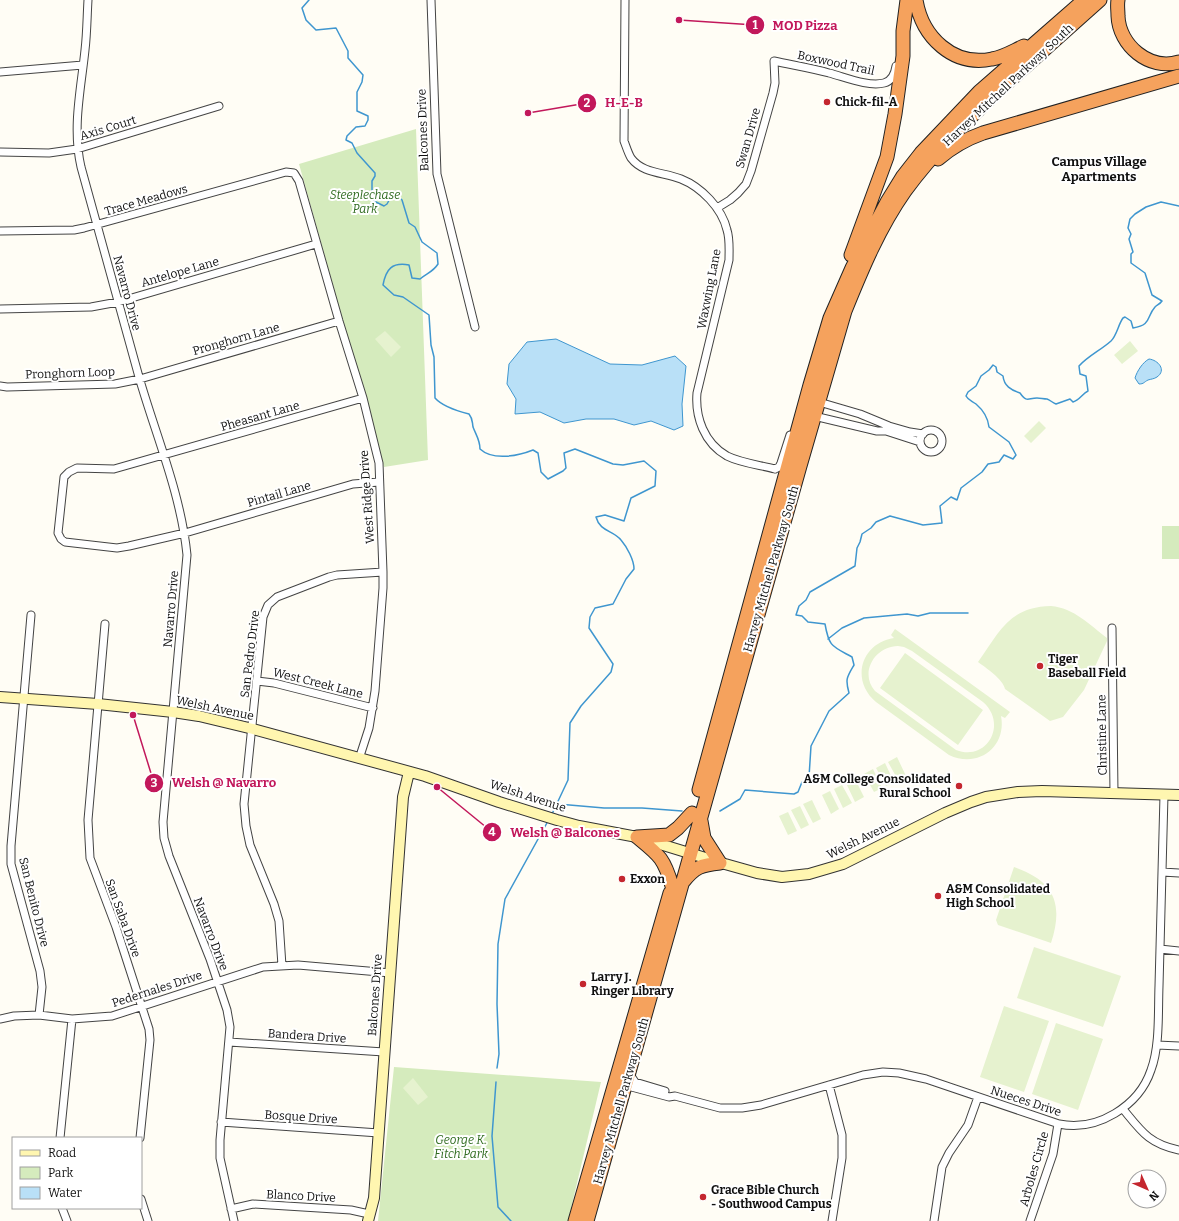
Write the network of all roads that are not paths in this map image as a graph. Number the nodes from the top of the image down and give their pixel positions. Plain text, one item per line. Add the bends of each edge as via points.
1 (88, 0) edge
2 (431, 0) edge
3 (625, 0) edge
4 (907, 0) edge
5 (916, 0) edge
6 (1084, 0) edge
7 (1100, 0) edge
8 (1118, 0) edge
9 (903, 31) junction
10 (1041, 37) junction
11 (774, 61) joint
12 (1179, 62) edge
13 (83, 65) junction
14 (0, 72) edge
15 (1179, 76) edge
16 (219, 106) dead end
17 (77, 149) junction
18 (0, 152) edge
19 (294, 173) joint
20 (905, 191) junction
21 (717, 208) junction
22 (97, 225) junction
23 (0, 230) edge
24 (316, 244) junction
25 (118, 302) junction
26 (0, 309) edge
27 (830, 318) junction
28 (339, 321) junction
29 (474, 327) dead end
30 (140, 378) junction
31 (810, 385) junction
32 (0, 386) edge
33 (363, 398) junction
34 (818, 402) junction
35 (814, 416) junction
36 (923, 434) junction
37 (920, 442) junction
38 (164, 455) junction
39 (775, 469) junction
40 (379, 482) junction
41 (783, 484) junction
42 (185, 533) junction
43 (383, 572) junction
44 (31, 615) dead end
45 (105, 624) dead end
46 (1112, 628) dead end
47 (257, 681) junction
48 (0, 697) edge
49 (24, 699) junction
50 (98, 704) junction
51 (372, 708) junction
52 (173, 712) junction
53 (253, 729) junction
54 (359, 759) junction
55 (409, 772) junction
56 (1114, 793) junction
57 (1164, 795) junction
58 (1179, 795) edge
59 (697, 814) junction
60 (637, 837) junction
61 (686, 853) junction
62 (720, 863) junction
63 (1162, 872) junction
64 (1179, 873) edge
65 (677, 885) junction
66 (1160, 949) junction
67 (1179, 951) edge
68 (282, 966) junction
69 (391, 973) junction
70 (217, 981) junction
71 (142, 1006) junction
72 (38, 1015) junction
73 (0, 1018) edge
74 (72, 1020) junction
75 (229, 1042) junction
76 (1156, 1045) junction
77 (1179, 1046) edge
78 (384, 1052) junction
79 (623, 1072) junction
80 (624, 1085) junction
81 (829, 1085) junction
82 (676, 1096) junction
83 (978, 1097) junction
84 (1123, 1109) junction
85 (221, 1122) junction
86 (1058, 1124) junction
87 (379, 1133) junction
88 (60, 1137) edge
89 (140, 1137) edge
90 (1179, 1150) edge
91 (142, 1202) edge
92 (62, 1209) edge
93 (231, 1209) junction
94 (368, 1218) edge
95 (67, 1221) edge
96 (148, 1221) edge
97 (234, 1221) edge
98 (575, 1221) edge
99 (587, 1221) edge
100 (832, 1221) edge
101 (934, 1221) edge
102 (1030, 1221) edge

1 - 13 street, Navarro Drive
2 - 29 street, Balcones Drive via 437,174
3 - 21 street, Waxwing Lane via 624,141 630,157 654,173 687,182 707,196
4 - 9 highway
5 - 10 highway via 917,10 930,36 943,49 959,57 994,59
6 - 10 highway, Harvey Mitchell Parkway South
7 - 20 highway, Harvey Mitchell Parkway South via 949,138
8 - 12 highway via 1118,22 1122,35 1137,54 1155,62
9 - 11 street, Boxwood Trail via 898,44 894,75 885,82 864,82
9 - 27 highway via 900,78 887,156
10 - 27 highway, Harvey Mitchell Parkway South via 968,103 921,152 887,202 855,261
11 - 21 street, Swan Drive via 773,93 746,184 738,194
13 - 14 street
13 - 17 street, Navarro Drive via 77,118
15 - 20 highway via 968,139 942,156
16 - 17 street, Axis Court
17 - 18 street, Axis Court via 49,153
17 - 22 street, Navarro Drive
19 - 22 street, Trace Meadows via 286,172
19 - 24 street, West Ridge Drive via 300,181
20 - 34 highway, Harvey Mitchell Parkway South via 872,246 853,291
21 - 39 street, Waxwing Lane via 727,229 729,260 697,393 697,414 702,429 719,451 736,460
22 - 23 street, Trace Meadows via 74,230
22 - 25 street, Navarro Drive
24 - 25 street, Antelope Lane
24 - 28 street, West Ridge Drive
25 - 26 street, Antelope Lane via 91,307
25 - 30 street, Navarro Drive
27 - 31 highway, Harvey Mitchell Parkway South
28 - 30 street, Pronghorn Lane
28 - 33 street, West Ridge Drive
30 - 32 street, Pronghorn Loop via 115,384
30 - 38 street, Navarro Drive
31 - 39 street via 796,415 781,463
31 - 41 highway, Harvey Mitchell Parkway South
33 - 38 street, Pheasant Lane
33 - 40 street, West Ridge Drive via 379,463
34 - 35 highway, Harvey Mitchell Parkway South
34 - 36 street via 860,414 889,426
35 - 37 street via 877,432 886,431
35 - 59 highway, Harvey Mitchell Parkway South
36 - 37 street
36 - 37 street via 930,431 937,433 941,438 941,444 934,452 928,452 922,449
38 - 42 street, Navarro Drive
38 - 42 street, Pheasant Lane via 114,469 77,468 68,472 64,477 58,533 65,542 117,548
39 - 41 street
40 - 42 street, Pintail Lane via 353,484
40 - 43 street, West Ridge Drive
41 - 59 highway, Harvey Mitchell Parkway South
42 - 52 street, Navarro Drive via 187,555
43 - 47 street, San Pedro Drive via 337,575 277,597 268,605 263,617
43 - 51 street, West Ridge Drive
44 - 49 street, San Benito Drive
45 - 50 street, San Saba Drive
46 - 56 street, Christine Lane
47 - 51 street, West Creek Lane
47 - 53 street, San Pedro Drive
48 - 49 main road, Welsh Avenue
49 - 50 main road, Welsh Avenue
49 - 72 street, San Benito Drive via 11,864 40,971 42,987
50 - 52 main road, Welsh Avenue
50 - 71 street, San Saba Drive via 88,820 90,858
51 - 54 street, West Ridge Drive via 369,728
52 - 53 main road, Welsh Avenue
52 - 70 street, Navarro Drive via 163,822 164,838
53 - 54 main road, Welsh Avenue
53 - 68 street, San Pedro Drive via 244,804 246,826 250,845 279,921
54 - 55 main road, Welsh Avenue
55 - 60 main road, Welsh Avenue via 557,820
55 - 69 main road, Balcones Drive via 403,797
56 - 57 main road, Welsh Avenue
56 - 62 main road, Welsh Avenue via 1042,791 986,797 945,813 843,864 809,874 779,877
57 - 58 main road, Welsh Avenue
57 - 63 street, Nueces Drive
59 - 60 highway via 669,835
59 - 61 highway, Harvey Mitchell Parkway South
59 - 62 highway via 704,838
60 - 61 main road, Welsh Avenue
60 - 65 highway via 659,855
61 - 62 main road, Welsh Avenue
61 - 65 highway, Harvey Mitchell Parkway South
62 - 65 highway via 703,865 695,869
63 - 64 street
63 - 66 street, Nueces Drive
65 - 79 highway, Harvey Mitchell Parkway South
66 - 67 street
66 - 76 street, Nueces Drive
68 - 69 street, Pedernales Drive via 298,965
68 - 70 street, Pedernales Drive via 263,967
69 - 78 main road, Balcones Drive
70 - 71 street, Pedernales Drive
70 - 75 street, Navarro Drive via 230,1027
71 - 74 street, Pedernales Drive via 112,1016
71 - 89 street, San Saba Drive via 150,1040
72 - 73 street, Pedernales Drive
72 - 74 street, Pedernales Drive
74 - 88 street
75 - 78 street, Bandera Drive
75 - 85 street, Navarro Drive
76 - 77 street
76 - 84 street, Nueces Drive via 1148,1079 1136,1097
78 - 87 main road, Balcones Drive
79 - 80 highway via 621,1081
79 - 82 street, Nueces Drive via 635,1082
79 - 98 highway, Harvey Mitchell Parkway South
80 - 82 street, Nueces Drive via 669,1097
80 - 99 highway, Harvey Mitchell Parkway South
81 - 82 street, Nueces Drive via 742,1108 720,1108
81 - 83 street, Nueces Drive via 870,1074 899,1073 926,1079
81 - 100 street via 842,1135 842,1158
83 - 86 street, Nueces Drive
83 - 101 street via 968,1125 942,1167
84 - 86 street, Nueces Drive via 1107,1118 1092,1122 1068,1126
84 - 90 street via 1151,1140
85 - 87 street, Bosque Drive
85 - 93 street, Navarro Drive via 220,1158
86 - 102 street, Arboles Circle via 1053,1154
87 - 94 main road, Balcones Drive via 374,1198
91 - 96 street
92 - 95 street
93 - 94 street, Blanco Drive via 253,1204 351,1210
93 - 97 street, Navarro Drive

